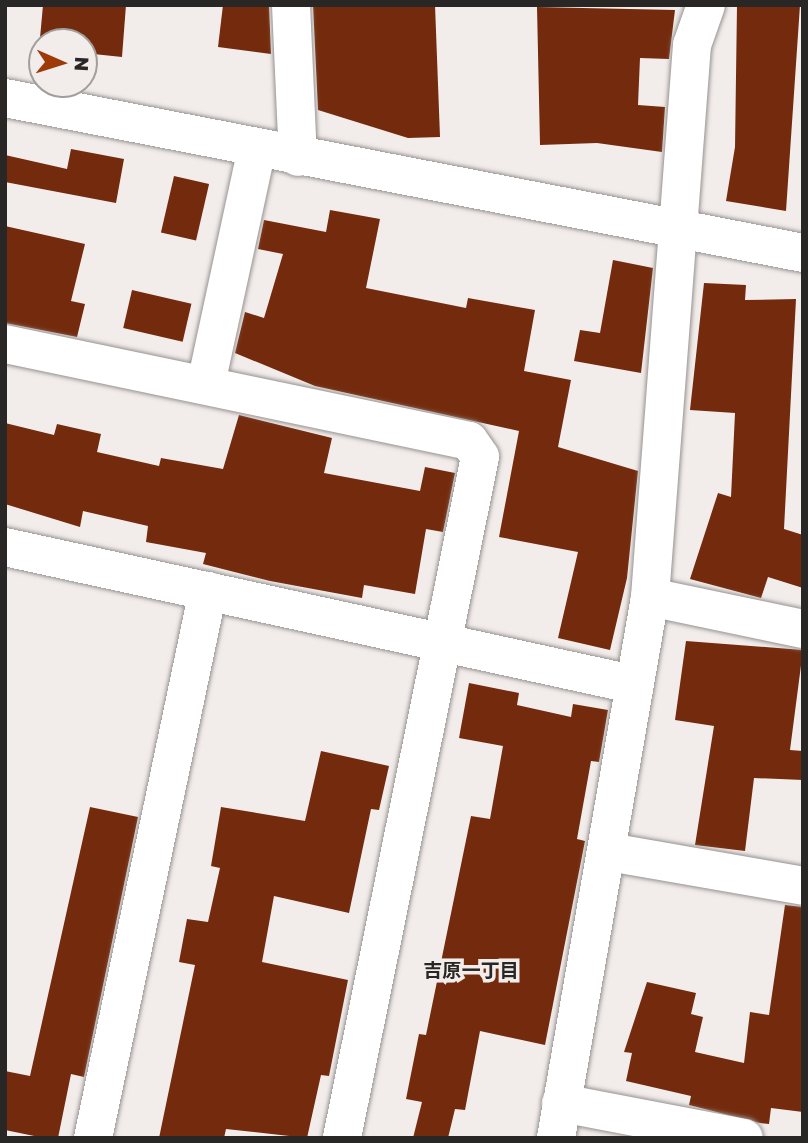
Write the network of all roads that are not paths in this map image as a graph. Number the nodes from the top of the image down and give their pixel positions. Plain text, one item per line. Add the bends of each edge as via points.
1 (291, 5) edge
2 (706, 5) edge
3 (5, 98) edge
4 (257, 148) junction
5 (298, 157) junction
6 (682, 232) junction
7 (803, 253) edge
8 (5, 344) edge
9 (206, 384) junction
10 (5, 547) edge
11 (208, 591) junction
12 (650, 597) junction
13 (803, 629) edge
14 (442, 638) junction
15 (632, 684) junction
16 (609, 852) junction
17 (803, 886) edge
18 (558, 1120) edge
19 (93, 1138) edge
20 (342, 1138) edge
21 (744, 1138) edge

1 - 5 street
2 - 6 street via 692,45
3 - 4 street
4 - 5 street
4 - 9 street
5 - 6 street
6 - 7 street
6 - 12 street
8 - 9 street
9 - 14 street via 469,441 480,457
10 - 11 street
11 - 14 street
11 - 19 street
12 - 13 street
12 - 15 street
14 - 15 street
14 - 20 street
15 - 16 street
16 - 17 street
16 - 18 street
18 - 21 street

